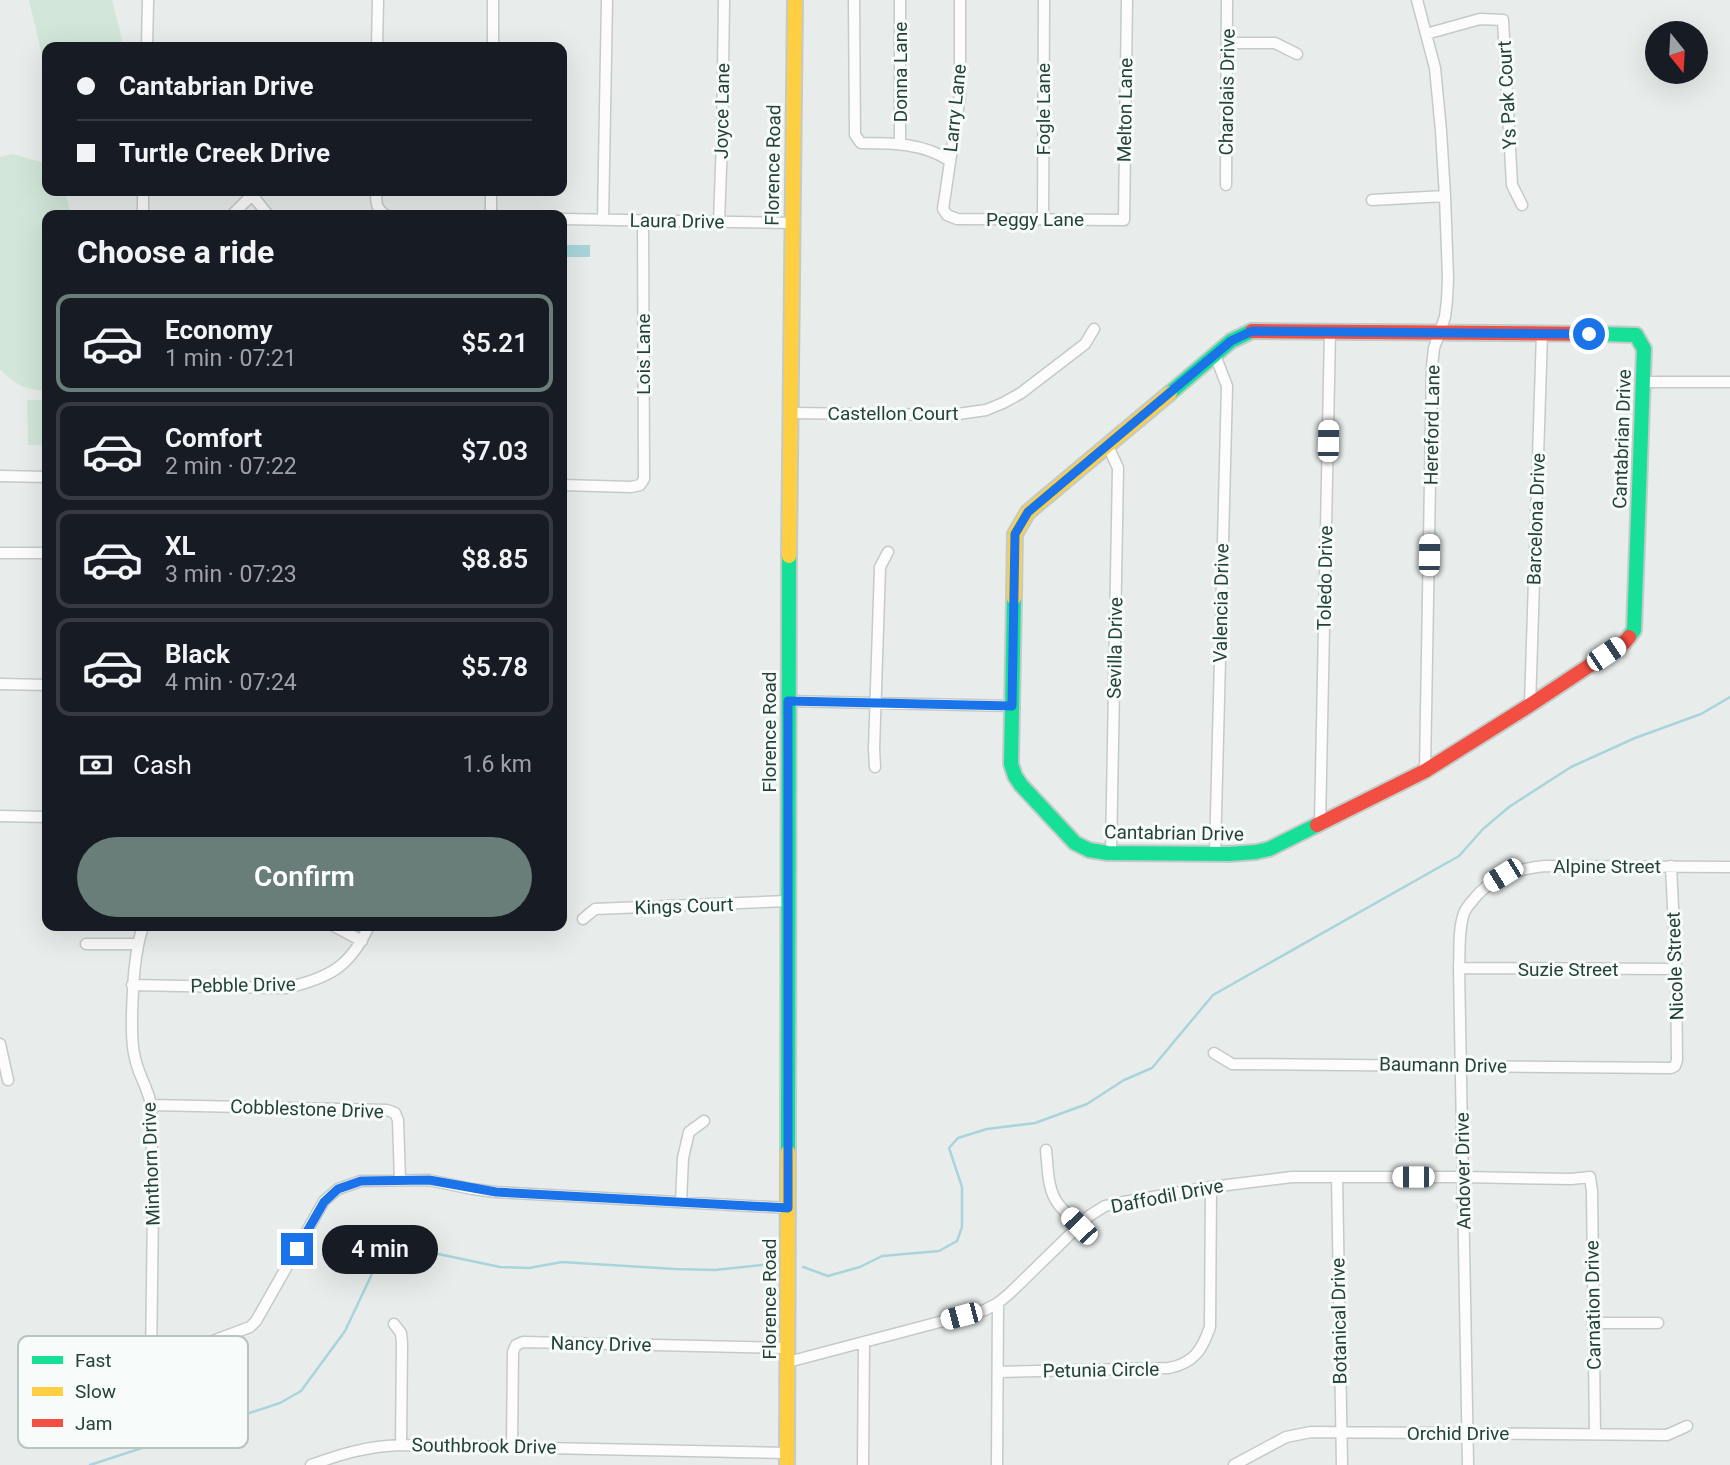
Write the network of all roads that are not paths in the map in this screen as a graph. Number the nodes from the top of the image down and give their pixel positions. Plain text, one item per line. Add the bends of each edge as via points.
1 (148, 0) edge
2 (378, 0) edge
3 (493, 0) edge
4 (607, 0) edge
5 (724, 0) edge
6 (795, 0) edge
7 (854, 0) edge
8 (900, 0) edge
9 (960, 0) edge
10 (1044, 0) edge
11 (1127, 0) edge
12 (1227, 0) edge
13 (1417, 0) edge
14 (1426, 34) junction
15 (147, 42) edge
16 (377, 42) edge
17 (493, 42) edge
18 (1227, 43) junction
19 (1297, 54) dead end
20 (901, 143) junction
21 (950, 161) junction
22 (1226, 185) dead end
23 (1445, 195) junction
24 (248, 196) edge
25 (1372, 200) dead end
26 (1522, 205) dead end
27 (236, 210) edge
28 (947, 215) joint
29 (567, 219) edge
30 (1043, 219) junction
31 (603, 220) junction
32 (1124, 220) joint
33 (643, 221) junction
34 (719, 222) junction
35 (792, 223) junction
36 (1094, 330) dead end
37 (1330, 331) junction
38 (1439, 333) junction
39 (1542, 333) junction
40 (1215, 355) junction
41 (1643, 382) junction
42 (1730, 382) edge
43 (790, 413) junction
44 (1108, 446) junction
45 (0, 476) edge
46 (42, 477) edge
47 (567, 485) edge
48 (888, 552) dead end
49 (0, 553) edge
50 (42, 554) edge
51 (0, 684) edge
52 (42, 685) edge
53 (788, 701) junction
54 (876, 702) junction
55 (1531, 705) junction
56 (1012, 706) junction
57 (875, 767) dead end
58 (1425, 771) junction
59 (0, 816) edge
60 (42, 817) edge
61 (1320, 824) junction
62 (1111, 853) junction
63 (1215, 854) junction
64 (1671, 866) junction
65 (1730, 867) edge
66 (1487, 885) joint
67 (788, 901) junction
68 (583, 919) dead end
69 (141, 931) edge
70 (344, 931) edge
71 (366, 931) edge
72 (362, 940) junction
73 (86, 944) dead end
74 (137, 944) junction
75 (1459, 968) junction
76 (1676, 969) junction
77 (132, 985) junction
78 (0, 1044) edge
79 (1214, 1053) dead end
80 (1461, 1065) junction
81 (1675, 1066) joint
82 (8, 1080) dead end
83 (151, 1105) junction
84 (704, 1121) dead end
85 (1046, 1150) dead end
86 (1337, 1177) junction
87 (1463, 1177) junction
88 (1590, 1177) joint
89 (400, 1180) junction
90 (1211, 1187) junction
91 (681, 1202) junction
92 (788, 1208) junction
93 (1079, 1226) junction
94 (998, 1303) junction
95 (1593, 1323) junction
96 (1658, 1323) dead end
97 (394, 1324) dead end
98 (151, 1336) edge
99 (229, 1336) edge
100 (864, 1342) junction
101 (788, 1355) junction
102 (998, 1373) junction
103 (1687, 1426) dead end
104 (1341, 1433) junction
105 (1467, 1433) junction
106 (1595, 1434) junction
107 (401, 1445) junction
108 (512, 1447) junction
109 (787, 1459) edge
110 (311, 1465) edge
111 (863, 1465) edge
112 (997, 1465) edge
113 (1234, 1465) edge
114 (1342, 1465) edge
115 (1468, 1465) edge

1 - 15 street
2 - 16 street
3 - 17 street
4 - 31 street
5 - 34 street, Joyce Lane
6 - 35 street, Florence Road
7 - 20 street via 855,135 861,143
8 - 20 street, Donna Lane
9 - 21 street, Larry Lane via 960,95
10 - 30 street, Fogle Lane
11 - 32 street, Melton Lane
12 - 18 street, Charolais Drive
13 - 14 street, Hereford Lane
14 - 23 street, Hereford Lane via 1436,77
14 - 26 street, Ys Pak Court via 1480,19 1503,20 1512,185
18 - 19 street via 1275,43
18 - 22 street, Charolais Drive
20 - 21 street
21 - 28 street, Larry Lane via 943,209
23 - 25 street
23 - 38 street, Hereford Lane via 1448,278
24 - 27 street
28 - 30 street, Peggy Lane via 957,219
29 - 31 street, Laura Drive
30 - 32 street, Peggy Lane
31 - 33 street, Laura Drive
33 - 34 street, Laura Drive
33 - 47 street, Lois Lane via 644,479 631,487
34 - 35 street, Laura Drive
35 - 43 street, Florence Road
36 - 43 street, Castellon Court via 1085,344 1021,393 986,410 951,415
37 - 38 street, Cantabrian Drive
37 - 40 street, Cantabrian Drive via 1252,331
37 - 61 street, Toledo Drive
38 - 39 street, Cantabrian Drive
38 - 58 street, Hereford Lane via 1432,366
39 - 41 street, Cantabrian Drive via 1636,335 1644,349
39 - 55 street, Barcelona Drive
40 - 44 street, Cantabrian Drive
40 - 63 street, Valencia Drive via 1227,386
41 - 42 street
41 - 55 street, Cantabrian Drive via 1634,630 1625,642
43 - 53 street, Florence Road
44 - 56 street, Cantabrian Drive via 1028,512 1015,534
44 - 62 street, Sevilla Drive via 1118,468
45 - 46 street
48 - 54 street via 880,567
49 - 50 street
51 - 52 street
53 - 54 street
53 - 67 street, Florence Road
54 - 56 street
54 - 57 street
55 - 58 street, Cantabrian Drive
56 - 62 street, Cantabrian Drive via 1015,776 1079,846
58 - 61 street, Cantabrian Drive
59 - 60 street
61 - 63 street, Cantabrian Drive via 1255,853
62 - 63 street, Cantabrian Drive
64 - 65 street, Alpine Street
64 - 66 street, Alpine Street via 1545,866 1503,875
64 - 76 street, Nicole Street
66 - 75 street, Andover Drive via 1463,917
67 - 68 street, Kings Court via 594,909
67 - 92 street, Florence Road
69 - 74 street, Minthorn Drive
70 - 72 street
71 - 72 street, Pebble Drive
72 - 77 street, Pebble Drive via 333,972 286,988
73 - 74 street
74 - 77 street, Minthorn Drive
75 - 76 street, Suzie Street
75 - 80 street, Andover Drive
76 - 81 street, Nicole Street
77 - 83 street, Minthorn Drive via 132,1045
78 - 82 street
79 - 80 street, Baumann Drive via 1232,1064
80 - 81 street, Baumann Drive
80 - 87 street, Andover Drive
83 - 89 street, Cobblestone Drive via 387,1110 398,1119
83 - 98 street, Minthorn Drive
84 - 91 street via 689,1132
85 - 93 street via 1052,1194
86 - 87 street, Daffodil Drive
86 - 90 street, Daffodil Drive via 1283,1177
86 - 104 street, Botanical Drive
87 - 88 street, Daffodil Drive
87 - 105 street, Andover Drive
88 - 95 street, Carnation Drive
89 - 91 street via 429,1180 496,1192
89 - 99 street, Minthorn Drive via 361,1181 338,1189 324,1202 256,1321
90 - 93 street, Daffodil Drive via 1105,1206
90 - 102 street, Petunia Circle via 1210,1327 1201,1350 1192,1358 1169,1368
91 - 92 street
92 - 101 street, Florence Road
93 - 94 street, Daffodil Drive
94 - 100 street, Daffodil Drive
94 - 102 street
95 - 96 street
95 - 106 street, Carnation Drive
97 - 107 street via 402,1344
100 - 101 street, Daffodil Drive
100 - 111 street
101 - 108 street, Nancy Drive via 523,1342 513,1352
101 - 109 street, Florence Road
102 - 112 street
103 - 106 street, Orchid Drive via 1667,1435
104 - 105 street, Orchid Drive
104 - 113 street, Orchid Drive via 1286,1437
104 - 114 street, Botanical Drive
105 - 106 street, Orchid Drive
105 - 115 street, Andover Drive
107 - 108 street, Southbrook Drive
107 - 110 street, Southbrook Drive via 348,1452
108 - 109 street, Southbrook Drive

